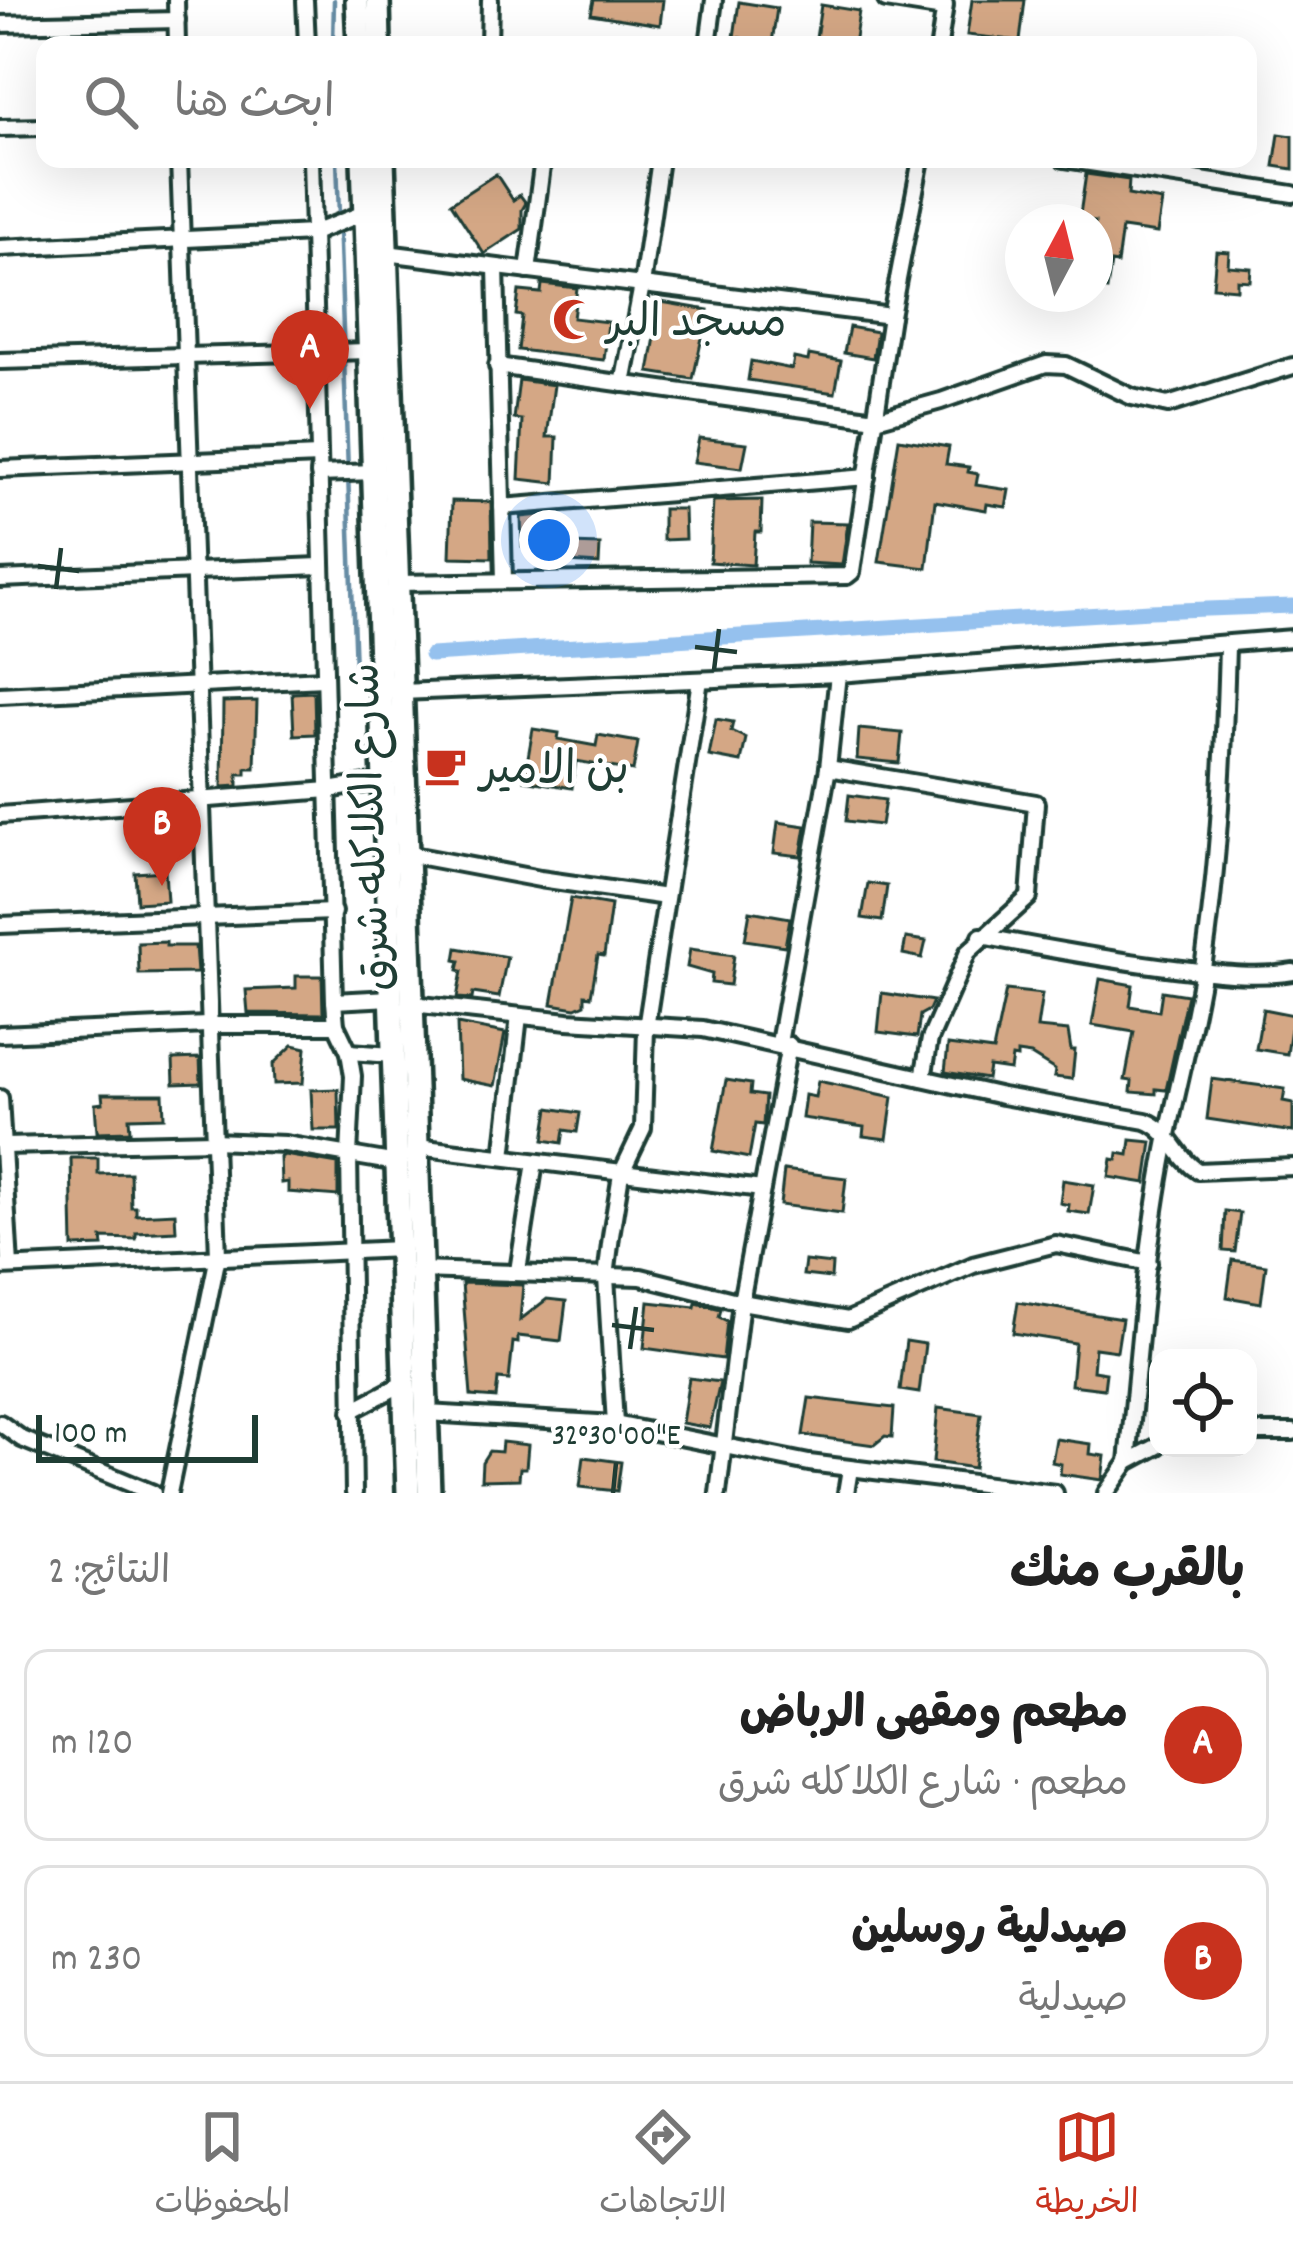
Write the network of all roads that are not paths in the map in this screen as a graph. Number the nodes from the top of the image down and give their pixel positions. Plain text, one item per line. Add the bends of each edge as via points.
1 (176, 0) edge
2 (305, 0) edge
3 (357, 0) edge
4 (378, 0) edge
5 (490, 0) edge
6 (714, 0) edge
7 (886, 0) edge
8 (945, 4) edge
9 (177, 20) junction
10 (0, 24) edge
11 (177, 36) edge
12 (307, 36) edge
13 (359, 36) edge
14 (379, 36) edge
15 (489, 36) edge
16 (709, 36) edge
17 (940, 36) edge
18 (36, 127) edge
19 (0, 128) edge
20 (179, 168) edge
21 (311, 168) edge
22 (363, 168) edge
23 (382, 168) edge
24 (542, 168) edge
25 (659, 168) edge
26 (919, 168) edge
27 (1123, 168) edge
28 (1293, 194) edge
29 (364, 213) junction
30 (313, 233) junction
31 (180, 242) junction
32 (0, 248) edge
33 (386, 253) junction
34 (496, 267) junction
35 (528, 271) junction
36 (642, 285) junction
37 (891, 316) junction
38 (369, 351) junction
39 (316, 352) junction
40 (184, 356) junction
41 (0, 361) edge
42 (497, 366) junction
43 (1293, 366) edge
44 (623, 384) junction
45 (876, 419) junction
46 (319, 456) junction
47 (188, 461) junction
48 (0, 469) edge
49 (374, 472) junction
50 (319, 473) junction
51 (866, 477) junction
52 (502, 507) junction
53 (320, 566) junction
54 (192, 573) junction
55 (0, 579) edge
56 (504, 581) junction
57 (398, 583) junction
58 (1293, 638) edge
59 (1227, 646) junction
60 (838, 674) junction
61 (324, 679) junction
62 (700, 680) junction
63 (197, 686) junction
64 (401, 692) junction
65 (0, 694) edge
66 (828, 768) junction
67 (384, 781) junction
68 (329, 790) junction
69 (201, 800) junction
70 (0, 814) edge
71 (407, 854) junction
72 (666, 897) junction
73 (333, 912) junction
74 (207, 917) junction
75 (0, 925) edge
76 (981, 936) junction
77 (1202, 971) junction
78 (1293, 972) edge
79 (334, 1001) junction
80 (402, 1001) junction
81 (519, 1016) junction
82 (207, 1024) junction
83 (336, 1025) junction
84 (646, 1028) junction
85 (0, 1034) edge
86 (784, 1044) junction
87 (349, 1052) junction
88 (393, 1055) junction
89 (923, 1078) junction
90 (0, 1098) edge
91 (1168, 1136) junction
92 (213, 1141) junction
93 (4, 1146) junction
94 (417, 1147) junction
95 (349, 1155) junction
96 (503, 1157) junction
97 (535, 1162) junction
98 (397, 1163) junction
99 (1293, 1167) edge
100 (621, 1174) junction
101 (762, 1189) junction
102 (350, 1252) junction
103 (218, 1256) junction
104 (408, 1263) junction
105 (1149, 1263) junction
106 (5, 1266) edge
107 (518, 1271) junction
108 (606, 1277) junction
109 (741, 1302) junction
110 (404, 1383) junction
111 (351, 1411) junction
112 (427, 1413) junction
113 (0, 1423) edge
114 (615, 1424) junction
115 (1257, 1432) edge
116 (1293, 1432) edge
117 (723, 1449) junction
118 (1149, 1451) edge
119 (1128, 1462) junction
120 (850, 1469) junction
121 (153, 1493) edge
122 (169, 1493) edge
123 (354, 1493) edge
124 (408, 1493) edge
125 (429, 1493) edge
126 (718, 1493) edge
127 (846, 1493) edge
128 (1055, 1493) edge
129 (1106, 1493) edge

1 - 9 street
2 - 12 street
3 - 13 street
4 - 14 street
5 - 15 street
6 - 16 street
7 - 8 street
8 - 17 street
9 - 10 street
9 - 11 street
18 - 19 street
20 - 31 street
21 - 30 street
22 - 29 street, شارع الكلاكله شرق
23 - 33 street, شارع الكلاكله شرق
24 - 35 street
25 - 36 street
26 - 37 street
27 - 28 street
29 - 30 street
29 - 38 street, شارع الكلاكله شرق
30 - 31 street
30 - 39 street
31 - 32 street
31 - 40 street
33 - 34 street
33 - 57 street, شارع الكلاكله شرق
34 - 35 street
34 - 42 street
35 - 36 street
36 - 37 street
36 - 44 street
37 - 45 street
38 - 39 street
38 - 49 street, شارع الكلاكله شرق
39 - 40 street
39 - 46 street
40 - 41 street
40 - 47 street
42 - 44 street
42 - 52 street
43 - 45 street via 1168,405 1046,364
44 - 45 street
45 - 51 street
46 - 47 street
46 - 50 street
47 - 48 street
47 - 54 street
49 - 50 street
49 - 67 street, شارع الكلاكله شرق
50 - 53 street
51 - 52 street
51 - 56 street via 848,576
52 - 56 street
53 - 54 street
53 - 61 street
54 - 55 street
54 - 63 street
56 - 57 street
57 - 64 street, شارع الكلاكله شرق
58 - 59 street
59 - 60 street
59 - 77 street via 1222,798
60 - 62 street
60 - 66 street
61 - 63 street
61 - 68 street
62 - 64 street
62 - 72 street
63 - 65 street
63 - 69 street
64 - 71 street, شارع الكلاكله شرق
66 - 76 street via 1036,802 1029,897
66 - 86 street
67 - 68 street
67 - 80 street, شارع الكلاكله شرق
68 - 69 street
68 - 73 street
69 - 70 street
69 - 74 street
71 - 72 street
71 - 80 street, شارع الكلاكله شرق
72 - 84 street
73 - 74 street
73 - 79 street
74 - 75 street
74 - 82 street
76 - 77 street
76 - 89 street via 930,1039
77 - 78 street
77 - 91 street
79 - 80 street
79 - 83 street
80 - 81 street
80 - 88 street, شارع الكلاكله شرق
80 - 94 street, شارع الكلاكله شرق
81 - 84 street
81 - 96 street
82 - 83 street
82 - 85 street
82 - 92 street
83 - 87 street
84 - 86 street
84 - 100 street via 643,1128
86 - 89 street
86 - 101 street
87 - 88 street
87 - 95 street
88 - 98 street, شارع الكلاكله شرق
89 - 91 street via 1146,1121
90 - 93 street
91 - 99 street via 1198,1171
91 - 105 street
92 - 93 street
92 - 95 street
92 - 103 street
93 - 106 street
94 - 96 street
94 - 104 street, شارع الكلاكله شرق
95 - 98 street
95 - 102 street
96 - 97 street
97 - 100 street
97 - 107 street
98 - 104 street, شارع الكلاكله شرق
100 - 101 street
100 - 108 street
101 - 109 street
102 - 103 street
102 - 104 street
102 - 111 street
103 - 106 street
103 - 122 street
104 - 107 street
104 - 110 street, شارع الكلاكله شرق
104 - 112 street, شارع الكلاكله شرق
105 - 109 street via 1056,1244 973,1265 848,1320
105 - 119 street
107 - 108 street
108 - 109 street via 641,1276
108 - 114 street
109 - 117 street
110 - 111 street
110 - 124 street, شارع الكلاكله شرق
111 - 123 street
112 - 114 street
112 - 125 street, شارع الكلاكله شرق
113 - 121 street
114 - 117 street
115 - 116 street
117 - 120 street
117 - 126 street
118 - 119 street
119 - 129 street
120 - 127 street
120 - 128 street

